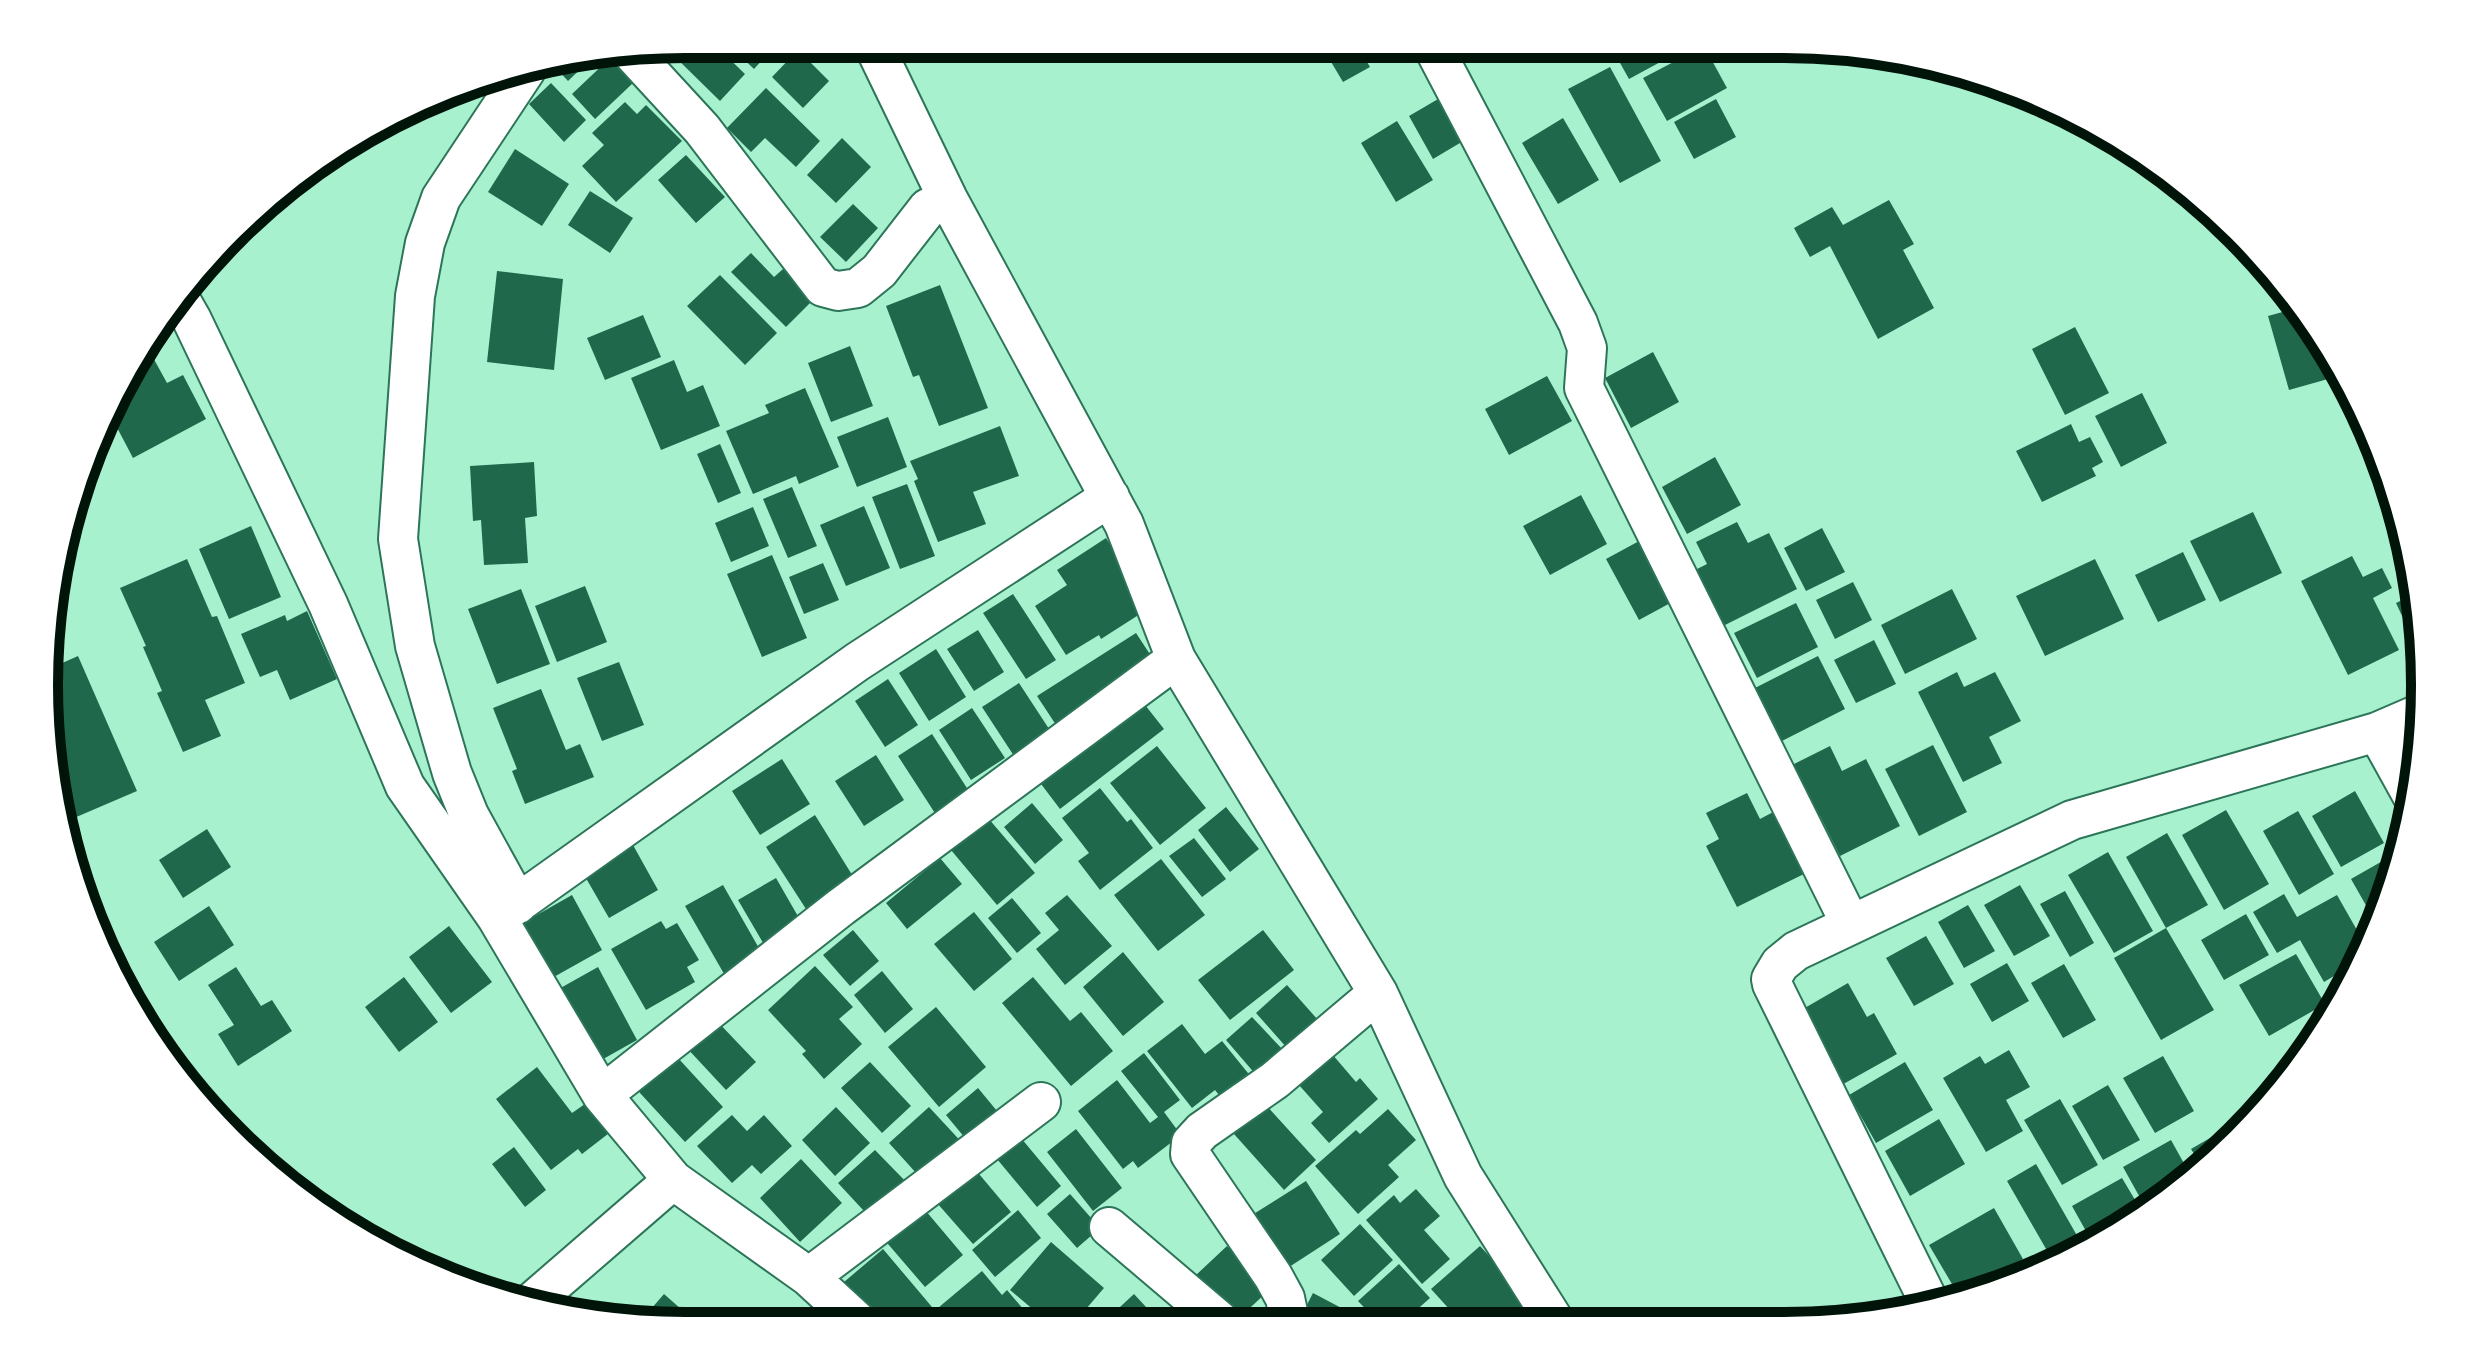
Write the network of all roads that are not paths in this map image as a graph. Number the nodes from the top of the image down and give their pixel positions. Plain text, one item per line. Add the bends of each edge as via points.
1 (880, 58) edge
2 (1439, 58) edge
3 (638, 60) edge
4 (519, 80) edge
5 (948, 199) junction
6 (185, 307) edge
7 (1110, 497) junction
8 (1176, 659) junction
9 (2410, 718) edge
10 (2377, 732) junction
11 (2404, 780) edge
12 (405, 786) junction
13 (469, 815) junction
14 (507, 911) junction
15 (1851, 925) junction
16 (1378, 993) junction
17 (602, 1095) junction
18 (1041, 1102) dead end
19 (673, 1180) junction
20 (1109, 1227) dead end
21 (809, 1277) junction
22 (540, 1295) edge
23 (1926, 1296) edge
24 (847, 1312) edge
25 (1209, 1312) edge
26 (1288, 1312) edge
27 (1549, 1312) edge

1 - 5 street
2 - 15 street via 1578,323 1587,348 1584,388
3 - 5 street via 702,129 823,287 858,288 879,271 928,208
4 - 13 street via 441,198 430,225 414,311 398,539 415,646
5 - 7 street
6 - 12 street via 328,604
7 - 8 street
7 - 14 street via 857,662
8 - 16 street
8 - 17 street via 841,907
9 - 10 street
10 - 11 street
10 - 15 street via 2072,820
12 - 13 street
12 - 14 street
13 - 14 street
14 - 17 street
15 - 23 street via 1787,957 1773,973 1772,984
16 - 26 street via 1191,1143 1190,1154 1273,1276
16 - 27 street via 1463,1176
17 - 19 street
18 - 21 street
19 - 21 street
19 - 22 street
20 - 25 street
21 - 24 street

